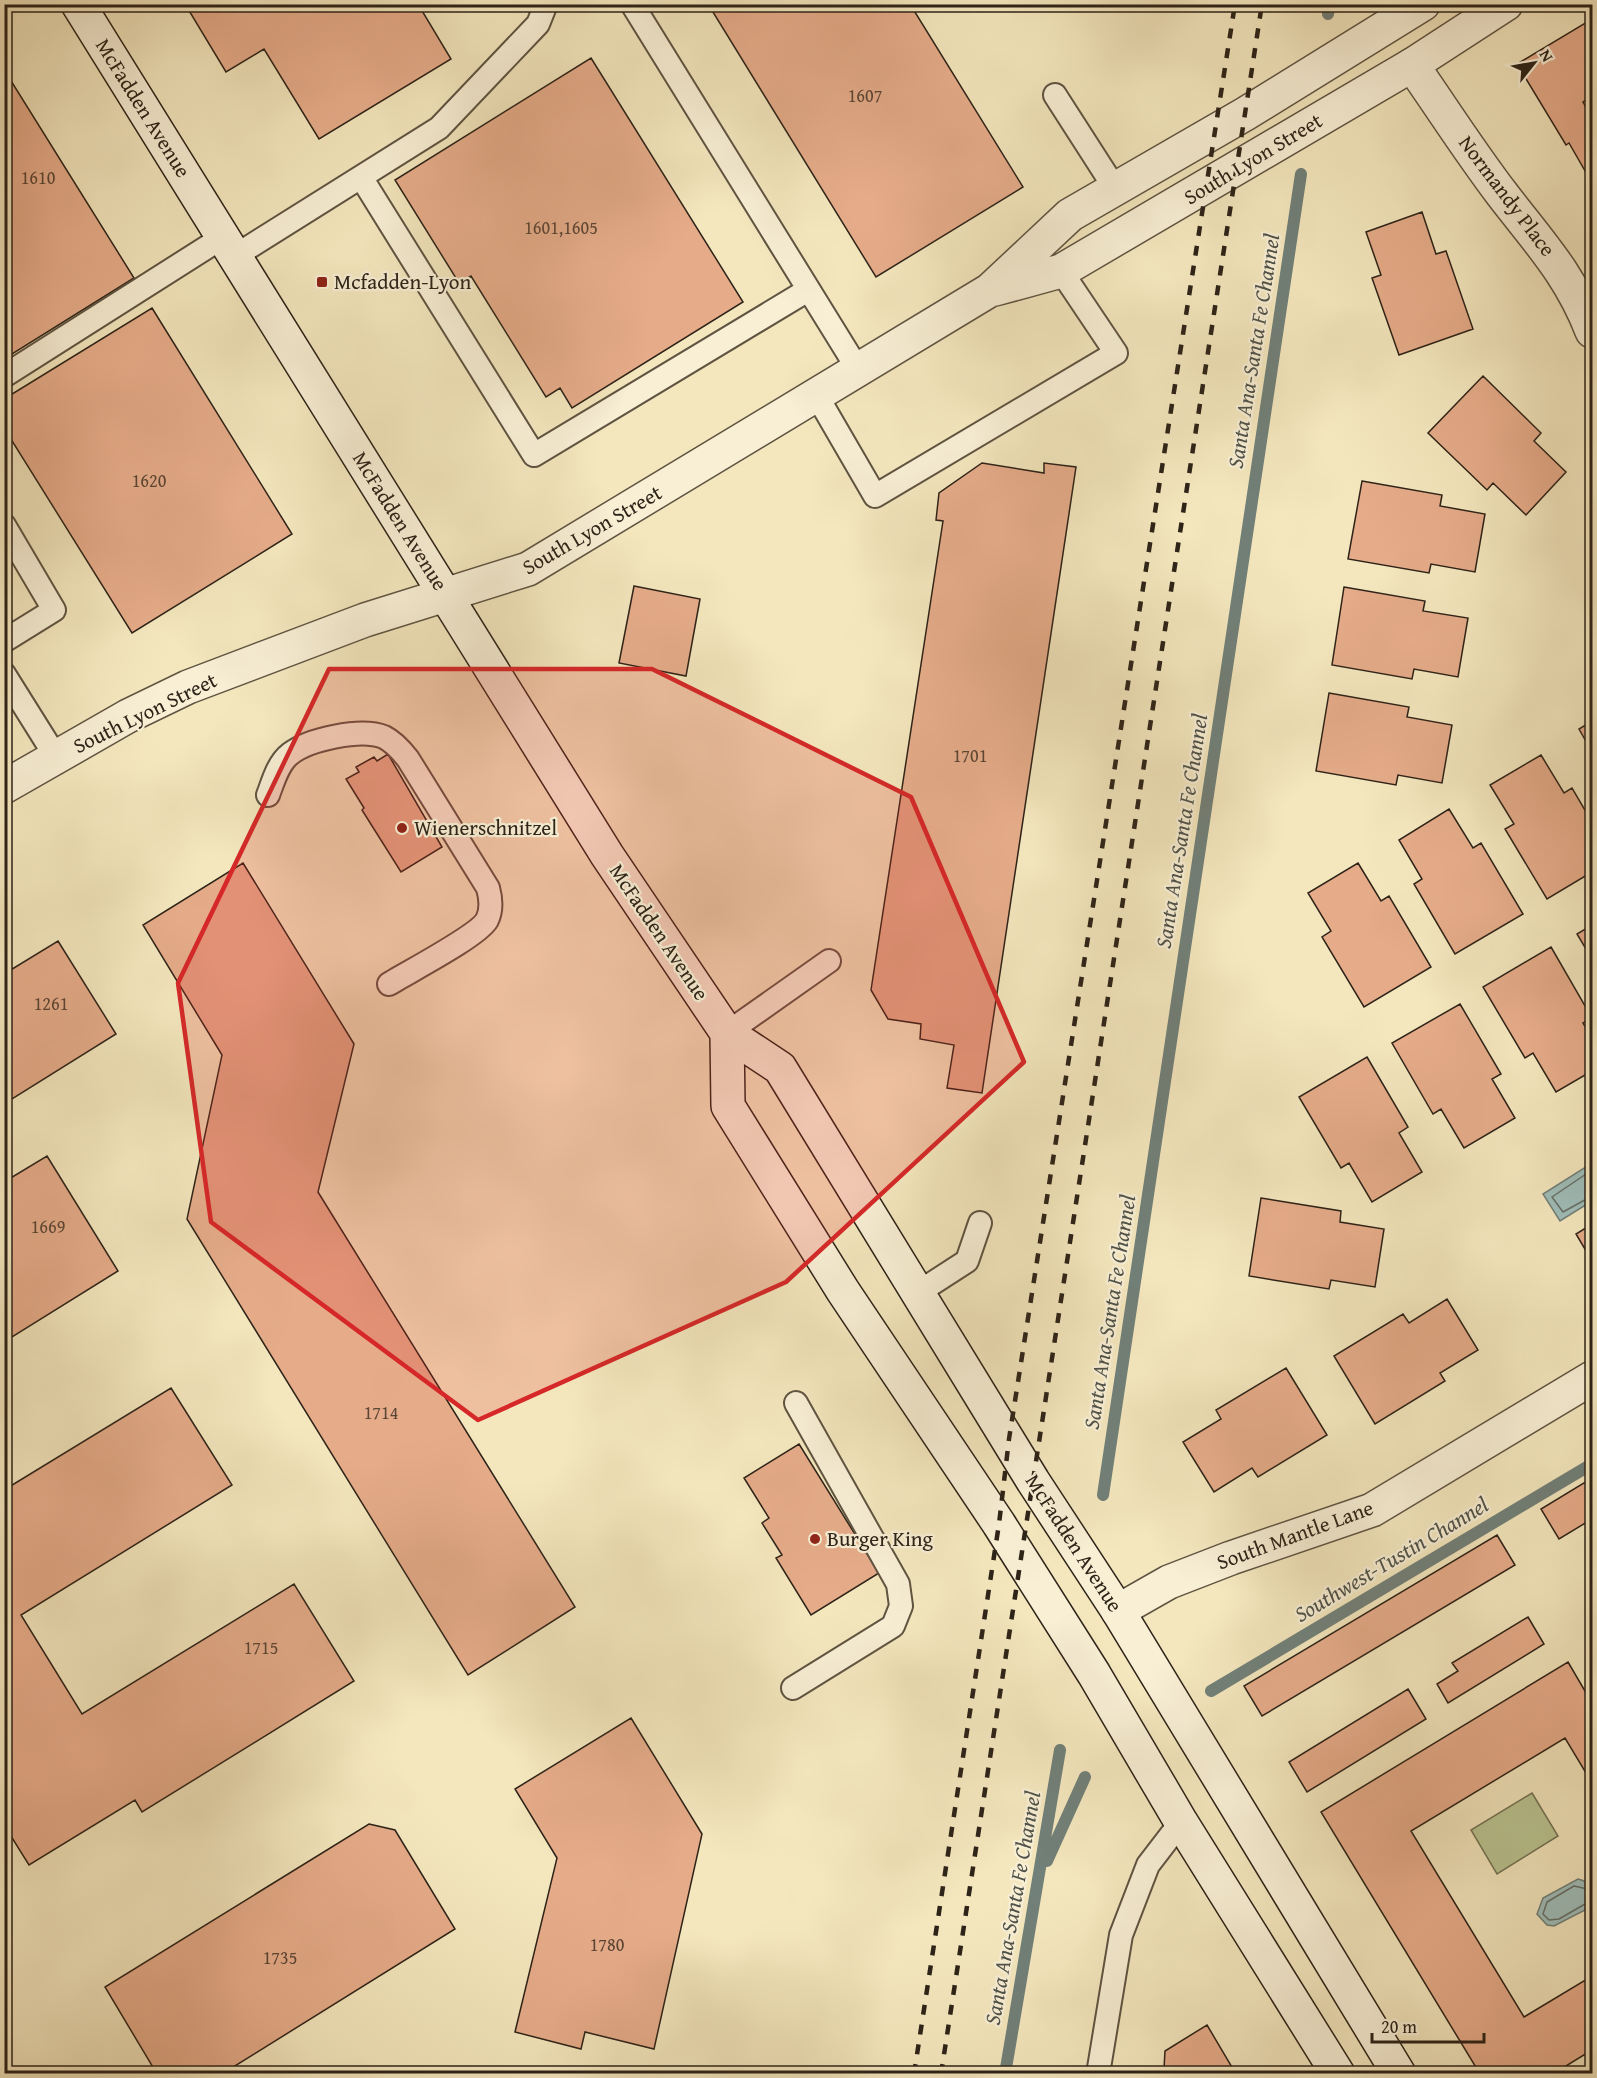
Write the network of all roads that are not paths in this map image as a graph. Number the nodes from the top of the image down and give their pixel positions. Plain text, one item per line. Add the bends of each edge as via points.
1 (78, 4) edge
2 (632, 4) edge
3 (1423, 4) edge
4 (1470, 4) edge
5 (1506, 4) edge
6 (544, 6) edge
7 (1412, 65) junction
8 (1055, 94) dead end
9 (361, 177) junction
10 (1116, 190) junction
11 (229, 247) junction
12 (1061, 271) junction
13 (808, 290) junction
14 (990, 290) junction
15 (1593, 331) edge
16 (859, 371) junction
17 (4, 376) edge
18 (817, 396) junction
19 (4, 525) edge
20 (448, 596) junction
21 (4, 640) edge
22 (4, 674) edge
23 (56, 758) junction
24 (4, 787) edge
25 (268, 795) dead end
26 (829, 961) dead end
27 (388, 984) dead end
28 (727, 1033) junction
29 (980, 1223) dead end
30 (919, 1292) junction
31 (1593, 1378) edge
32 (796, 1403) dead end
33 (1118, 1611) junction
34 (793, 1688) dead end
35 (1181, 1822) junction
36 (1098, 2073) edge
37 (1338, 2073) edge
38 (1399, 2073) edge

1 - 11 main road, McFadden Avenue
2 - 13 lane
3 - 10 main road, South Lyon Street
4 - 7 main road via 1412,39 1402,51
5 - 7 main road, South Lyon Street
6 - 9 lane via 538,24 439,128
7 - 12 main road, South Lyon Street
7 - 15 main road, Normandy Place via 1502,194 1551,254 1580,300
8 - 10 lane
9 - 11 lane
9 - 13 lane via 534,455
10 - 14 main road, South Lyon Street via 1070,215
11 - 17 lane
11 - 20 main road, McFadden Avenue
12 - 14 main road, South Lyon Street
12 - 18 lane via 1116,353 875,496
13 - 16 lane
14 - 16 main road, South Lyon Street
16 - 18 main road, South Lyon Street
18 - 20 main road, South Lyon Street via 528,569
19 - 21 lane via 54,610
20 - 23 main road, South Lyon Street via 365,620 188,687
20 - 28 main road, McFadden Avenue via 608,855
22 - 23 lane
23 - 24 main road, South Lyon Street
25 - 27 lane via 289,755 310,743 371,734 397,746 408,759 488,888 492,904 486,921 472,934
26 - 28 lane
28 - 30 main road, McFadden Avenue via 780,1068
28 - 35 main road via 728,1106 843,1291 1094,1674
29 - 30 lane via 967,1261
30 - 33 main road, McFadden Avenue via 1033,1481
31 - 33 main road, South Mantle Lane via 1372,1510 1190,1574
32 - 34 lane via 898,1584 901,1606 893,1626
33 - 38 main road, McFadden Avenue
35 - 36 lane via 1148,1865 1121,1935
35 - 37 main road

